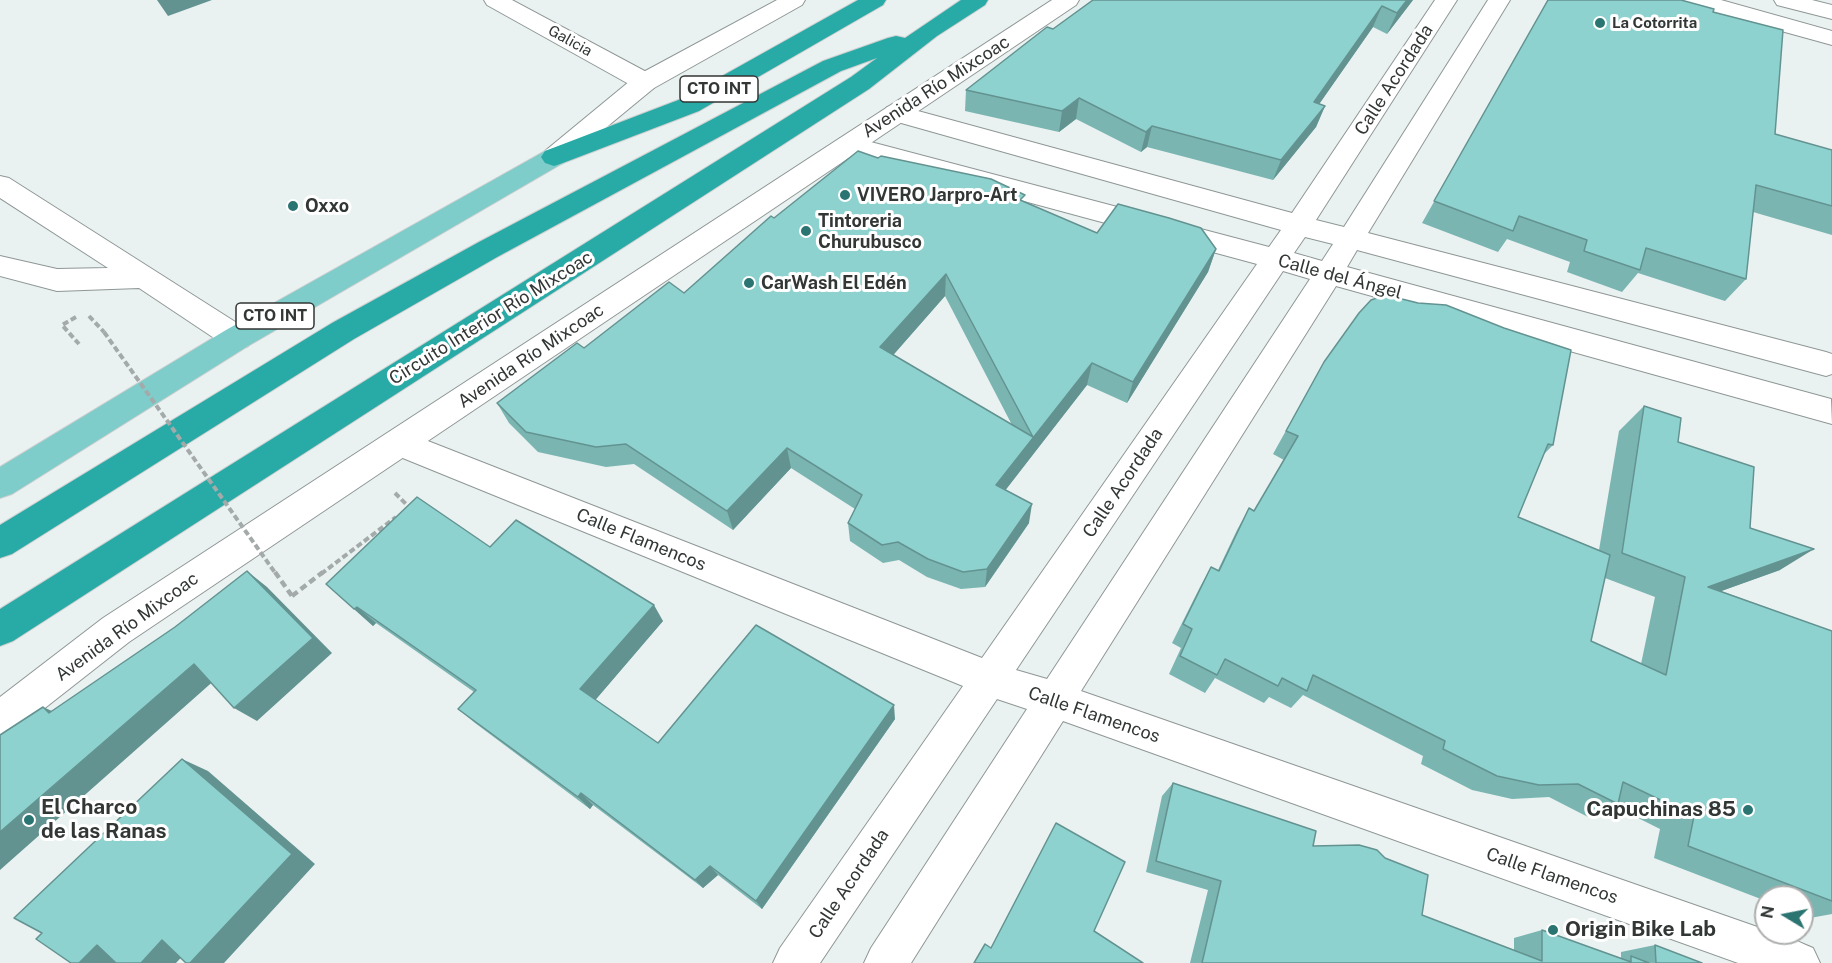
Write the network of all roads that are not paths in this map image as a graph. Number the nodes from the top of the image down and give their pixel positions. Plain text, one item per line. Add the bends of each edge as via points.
1 (495, 0) edge
2 (794, 0) edge
3 (875, 0) edge
4 (977, 0) edge
5 (1068, 0) edge
6 (1446, 0) edge
7 (1499, 0) edge
8 (1695, 0) edge
9 (1785, 0) edge
10 (1832, 12) edge
11 (929, 31) junction
12 (1832, 38) edge
13 (645, 82) junction
14 (896, 113) junction
15 (848, 145) junction
16 (554, 157) junction
17 (0, 185) edge
18 (1299, 225) junction
19 (1351, 239) junction
20 (1276, 259) junction
21 (0, 266) edge
22 (1329, 273) junction
23 (144, 276) junction
24 (237, 338) junction
25 (1829, 361) edge
26 (1832, 413) edge
27 (399, 443) junction
28 (0, 484) edge
29 (0, 543) edge
30 (0, 629) edge
31 (989, 679) junction
32 (1054, 700) junction
33 (0, 720) edge
34 (795, 963) edge
35 (886, 963) edge
36 (1798, 963) edge

1 - 13 street, Galicia
2 - 13 street, CTO INT
3 - 16 highway, CTO INT via 690,105
4 - 11 highway, Circuito Interior Río Mixcoac
5 - 14 street, Avenida Río Mixcoac
6 - 18 street, Calle Acordada
7 - 19 street
8 - 12 street
9 - 10 street
11 - 29 highway via 832,66 489,249 343,331
11 - 30 highway, Circuito Interior Río Mixcoac via 860,83
13 - 16 street, CTO INT
14 - 15 street, Avenida Río Mixcoac
14 - 18 street
15 - 20 street, Calle del Ángel
15 - 27 street, Avenida Río Mixcoac
16 - 24 main road, CTO INT
17 - 23 street
18 - 19 street
18 - 20 street, Calle Acordada
19 - 22 street
19 - 25 street
20 - 22 street, Calle del Ángel
20 - 31 street, Calle Acordada
21 - 23 street via 57,280
22 - 26 street, Calle del Ángel
22 - 32 street
23 - 24 street
24 - 28 main road, CTO INT
25 - 26 street via 1823,386
27 - 31 street, Calle Flamencos
27 - 33 street, Avenida Río Mixcoac via 116,630
31 - 32 street, Calle Flamencos
31 - 34 street, Calle Acordada
32 - 35 street
32 - 36 street, Calle Flamencos

